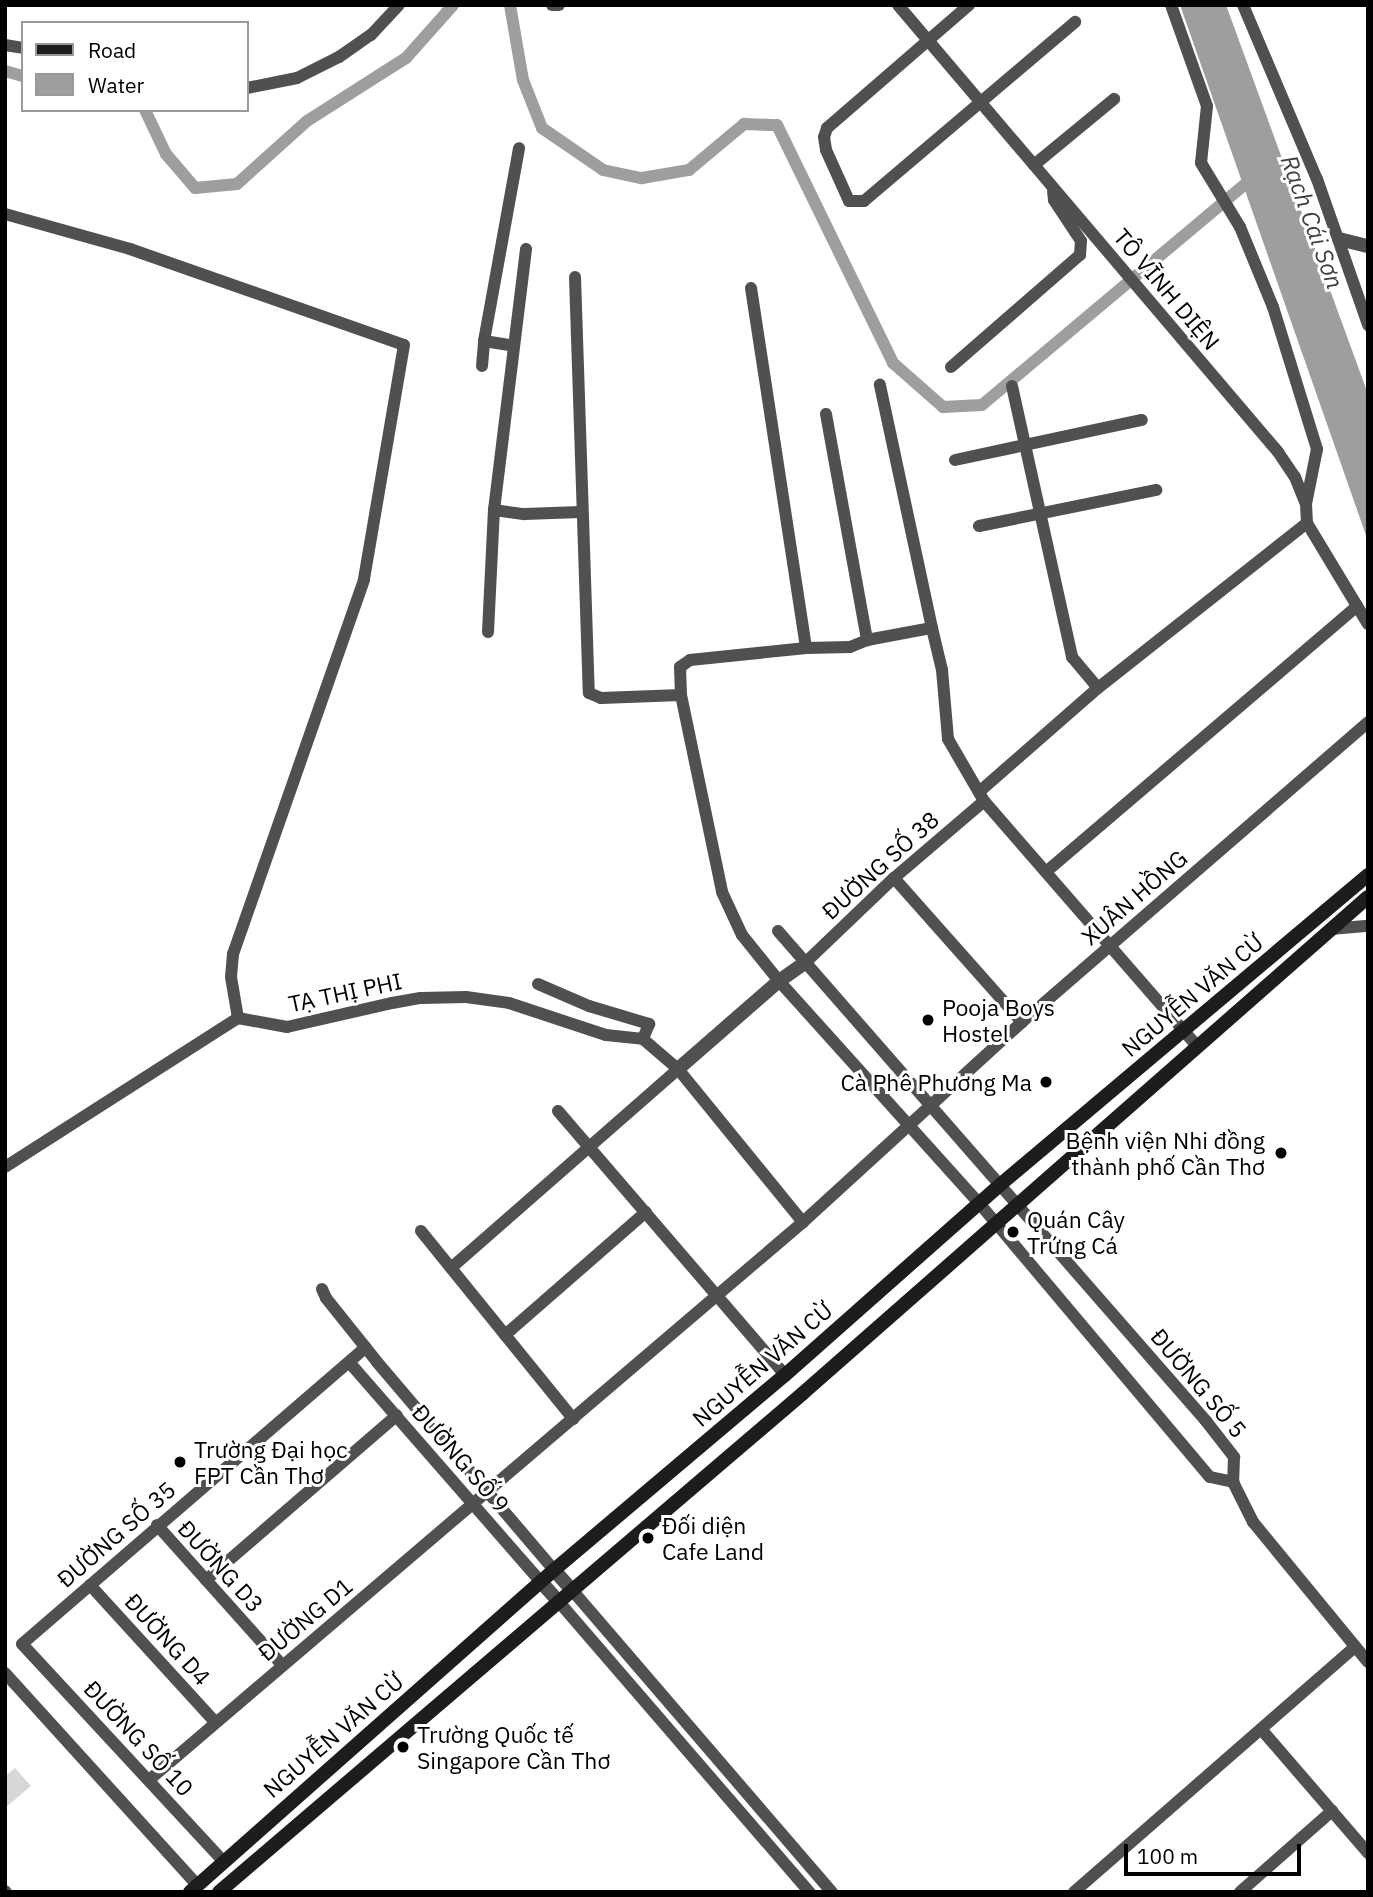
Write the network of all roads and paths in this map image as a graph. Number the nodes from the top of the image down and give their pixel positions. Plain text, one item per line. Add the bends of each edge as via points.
1 (399, 5) edge
2 (552, 5) edge
3 (559, 5) edge
4 (898, 5) edge
5 (969, 5) edge
6 (1171, 5) edge
7 (1243, 5) edge
8 (1075, 22) dead end
9 (929, 41) junction
10 (248, 88) edge
11 (1114, 99) dead end
12 (982, 104) junction
13 (519, 148) dead end
14 (1034, 165) junction
15 (1054, 187) junction
16 (5, 214) edge
17 (1339, 239) junction
18 (1368, 246) edge
19 (526, 249) dead end
20 (575, 277) dead end
21 (751, 288) dead end
22 (1368, 325) edge
23 (484, 341) junction
24 (514, 346) junction
25 (482, 366) dead end
26 (951, 367) dead end
27 (880, 385) dead end
28 (1012, 386) dead end
29 (825, 414) dead end
30 (1143, 419) dead end
31 (1025, 447) junction
32 (956, 460) dead end
33 (1156, 490) dead end
34 (1306, 504) junction
35 (494, 510) junction
36 (581, 512) junction
37 (1038, 512) junction
38 (1307, 523) junction
39 (979, 526) dead end
40 (1357, 606) junction
41 (1368, 623) edge
42 (932, 628) junction
43 (488, 632) dead end
44 (867, 640) junction
45 (806, 648) junction
46 (1098, 688) junction
47 (681, 695) junction
48 (1368, 722) edge
49 (982, 796) junction
50 (1047, 871) junction
51 (1368, 875) edge
52 (894, 878) junction
53 (1368, 897) edge
54 (1368, 926) edge
55 (1331, 929) junction
56 (778, 931) dead end
57 (1111, 945) junction
58 (806, 962) junction
59 (779, 981) junction
60 (538, 984) dead end
61 (239, 1018) junction
62 (1023, 1022) junction
63 (1185, 1032) junction
64 (643, 1039) junction
65 (1197, 1046) junction
66 (678, 1069) junction
67 (931, 1108) junction
68 (558, 1111) dead end
69 (910, 1126) junction
70 (589, 1147) junction
71 (5, 1167) edge
72 (1001, 1184) junction
73 (979, 1203) junction
74 (1017, 1205) junction
75 (646, 1212) junction
76 (803, 1222) junction
77 (994, 1224) junction
78 (421, 1231) dead end
79 (451, 1268) junction
80 (323, 1289) dead end
81 (717, 1296) junction
82 (505, 1335) junction
83 (366, 1348) junction
84 (349, 1362) junction
85 (785, 1375) junction
86 (802, 1394) junction
87 (397, 1415) junction
88 (573, 1419) junction
89 (1233, 1482) junction
90 (489, 1492) junction
91 (474, 1505) junction
92 (157, 1525) junction
93 (554, 1570) junction
94 (205, 1580) junction
95 (541, 1582) junction
96 (90, 1585) junction
97 (572, 1590) junction
98 (558, 1602) junction
99 (22, 1644) joint
100 (1355, 1647) junction
101 (1368, 1662) edge
102 (282, 1665) junction
103 (5, 1673) edge
104 (215, 1722) junction
105 (1261, 1729) junction
106 (149, 1780) junction
107 (1332, 1811) junction
108 (1368, 1853) edge
109 (224, 1862) junction
110 (237, 1877) junction
111 (194, 1889) edge
112 (219, 1892) edge
113 (809, 1892) edge
114 (832, 1892) edge
115 (1074, 1892) edge
116 (1240, 1892) edge

1 - 10 street via 371,35 339,57 297,78
2 - 3 street
4 - 9 street, TÔ VĨNH DIỆN
5 - 9 street
6 - 34 street via 1207,106 1201,163 1238,224 1273,307 1317,449
7 - 17 street
8 - 12 street
9 - 12 street, TÔ VĨNH DIỆN
9 - 12 street via 825,132 826,150 846,199 864,201
11 - 14 street
12 - 14 street, TÔ VĨNH DIỆN
13 - 23 street
14 - 15 street, TÔ VĨNH DIỆN
15 - 26 street via 1053,198 1081,241 1080,255
15 - 34 street, TÔ VĨNH DIỆN via 1278,452
16 - 61 street via 130,249 404,345 365,580 233,954 231,977
17 - 18 street
17 - 22 street
19 - 24 street
20 - 36 street
21 - 45 street
23 - 24 street
23 - 25 street
24 - 35 street
27 - 42 street
28 - 31 street
29 - 44 street
30 - 31 street
31 - 32 street
31 - 37 street
33 - 37 street
34 - 38 street, TÔ VĨNH DIỆN
35 - 36 street
35 - 43 street
36 - 47 street via 589,693 601,698
37 - 39 street
37 - 46 street via 1072,657
38 - 40 street, TÔ VĨNH DIỆN
38 - 46 street, ĐƯỜNG SỐ 38
40 - 41 street, TÔ VĨNH DIỆN
40 - 50 street
42 - 44 street
42 - 49 street via 942,670 948,739
44 - 45 street via 850,647
45 - 47 street via 683,663
46 - 49 street, ĐƯỜNG SỐ 38
47 - 59 street via 722,892 743,935
48 - 57 street, XUÂN HỒNG
49 - 50 street
49 - 52 street, ĐƯỜNG SỐ 38
50 - 57 street
51 - 63 main road, NGUYỄN VĂN CỪ
52 - 58 street, ĐƯỜNG SỐ 38
52 - 62 street
53 - 55 main road, NGUYỄN VĂN CỪ
54 - 55 street
55 - 65 main road, NGUYỄN VĂN CỪ
56 - 58 street, ĐƯỜNG SỐ 5
57 - 62 street, XUÂN HỒNG
57 - 63 street
58 - 59 street
58 - 67 street, ĐƯỜNG SỐ 5
59 - 66 street
59 - 69 street
60 - 64 street via 649,1024
61 - 64 street, TẠ THỊ PHI via 287,1027 412,1000 466,997 509,1003 606,1035
61 - 71 street
62 - 67 street, XUÂN HỒNG
63 - 65 street
63 - 72 main road, NGUYỄN VĂN CỪ
64 - 66 street
65 - 74 main road, NGUYỄN VĂN CỪ
66 - 70 street
66 - 76 street
67 - 69 street, XUÂN HỒNG
67 - 72 street, ĐƯỜNG SỐ 5
68 - 70 street
69 - 73 street
69 - 76 street, XUÂN HỒNG
70 - 75 street
70 - 79 street
72 - 73 main road, NGUYỄN VĂN CỪ
72 - 74 street, ĐƯỜNG SỐ 5
73 - 77 street
73 - 85 main road, NGUYỄN VĂN CỪ
74 - 77 main road, NGUYỄN VĂN CỪ
74 - 89 street, ĐƯỜNG SỐ 5 via 1234,1457
75 - 81 street
75 - 82 street
76 - 81 street, XUÂN HỒNG
77 - 86 main road, NGUYỄN VĂN CỪ
77 - 89 street via 1210,1477
78 - 79 street
79 - 82 street
80 - 83 street
81 - 85 street
81 - 88 street, ĐƯỜNG D1
82 - 88 street
83 - 84 street, ĐƯỜNG SỐ 35
83 - 90 street
84 - 87 street, ĐƯỜNG SỐ 9
84 - 92 street, ĐƯỜNG SỐ 35
85 - 86 main road
85 - 93 main road, NGUYỄN VĂN CỪ
86 - 97 main road, NGUYỄN VĂN CỪ
87 - 91 street, ĐƯỜNG SỐ 9
87 - 94 street
88 - 90 street, ĐƯỜNG D1
89 - 100 street, ĐƯỜNG SỐ 5 via 1254,1522
90 - 91 street, ĐƯỜNG D1
90 - 93 street
91 - 95 street, ĐƯỜNG SỐ 9
91 - 102 street, ĐƯỜNG D1
92 - 94 street, ĐƯỜNG D3
92 - 96 street, ĐƯỜNG SỐ 35
93 - 95 main road, NGUYỄN VĂN CỪ
93 - 97 street
94 - 102 street, ĐƯỜNG D3
95 - 98 street
95 - 109 main road, NGUYỄN VĂN CỪ
96 - 99 street, ĐƯỜNG SỐ 35
96 - 104 street, ĐƯỜNG D4
97 - 98 main road, NGUYỄN VĂN CỪ
97 - 114 street
98 - 110 main road, NGUYỄN VĂN CỪ
98 - 113 street
99 - 106 street, ĐƯỜNG SỐ 10
100 - 101 street, ĐƯỜNG SỐ 5
100 - 105 street
102 - 104 street, ĐƯỜNG D1
103 - 111 street
104 - 106 street, ĐƯỜNG D1
105 - 107 street
105 - 115 street
106 - 109 street, ĐƯỜNG SỐ 10
107 - 108 street
107 - 116 street
109 - 110 main road
109 - 111 main road, NGUYỄN VĂN CỪ
110 - 112 main road, NGUYỄN VĂN CỪ

